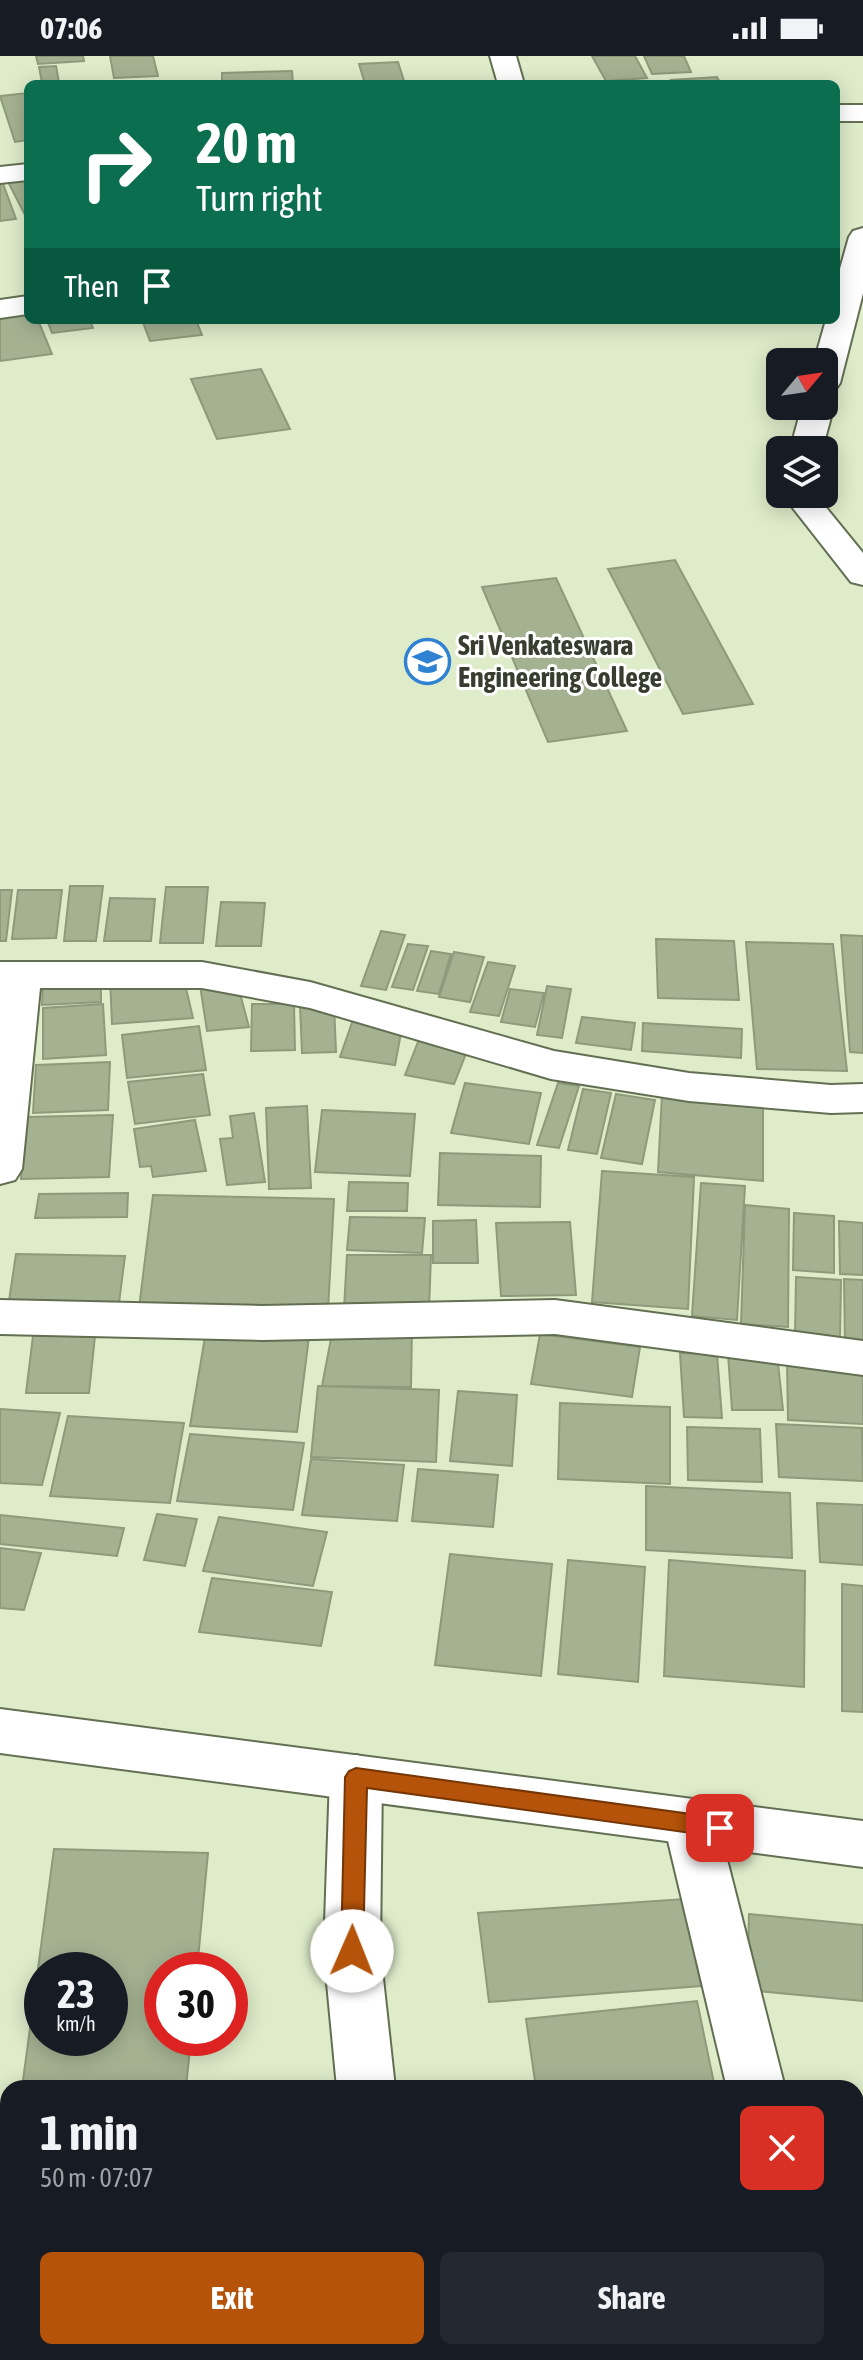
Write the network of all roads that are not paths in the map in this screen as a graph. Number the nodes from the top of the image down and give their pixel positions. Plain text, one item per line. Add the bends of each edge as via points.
1 (503, 56) edge
2 (510, 80) edge
3 (840, 113) edge
4 (863, 113) edge
5 (24, 172) edge
6 (0, 175) edge
7 (863, 237) edge
8 (24, 306) edge
9 (0, 309) edge
10 (840, 323) edge
11 (840, 324) edge
12 (833, 348) edge
13 (809, 508) edge
14 (863, 575) edge
15 (11, 975) edge
16 (863, 1098) edge
17 (0, 1169) edge
18 (0, 1317) edge
19 (863, 1358) edge
20 (0, 1731) edge
21 (356, 1777) junction
22 (691, 1824) junction
23 (863, 1844) edge
24 (365, 2080) edge
25 (754, 2080) edge

1 - 2 street
3 - 4 street
5 - 6 street
7 - 10 street
8 - 9 street
11 - 12 street
13 - 14 street
15 - 16 street via 202,975 310,995 551,1065 689,1087
15 - 17 street
18 - 19 street via 262,1323 555,1317
20 - 21 street
21 - 22 street
21 - 24 street via 352,1951
22 - 23 street
22 - 25 street

